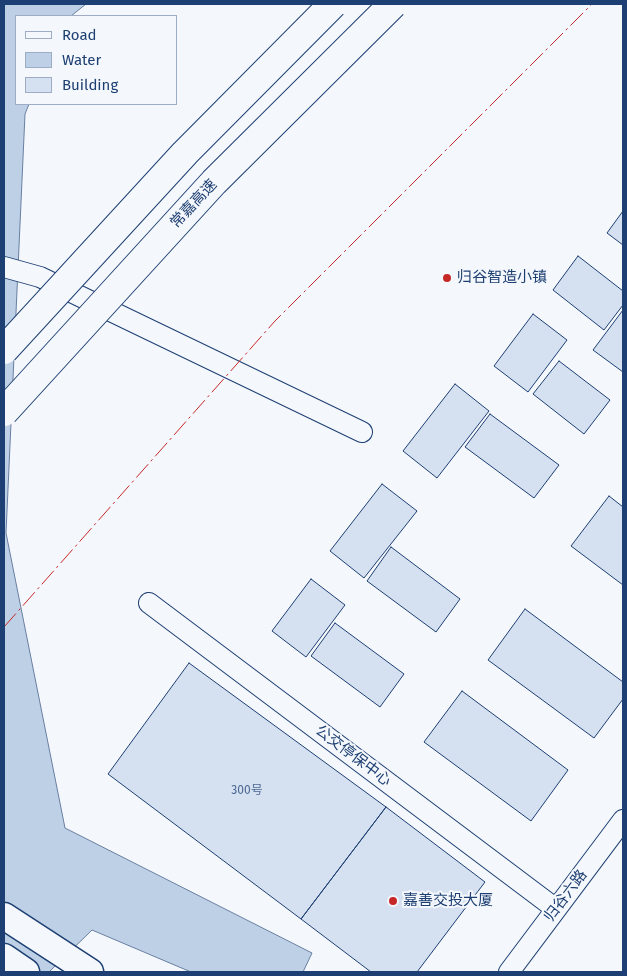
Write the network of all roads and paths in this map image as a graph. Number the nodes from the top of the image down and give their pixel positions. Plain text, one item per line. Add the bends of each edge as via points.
1 (333, 4) edge
2 (393, 4) edge
3 (4, 267) edge
4 (4, 350) edge
5 (4, 412) edge
6 (362, 432) dead end
7 (150, 603) dead end
8 (623, 820) edge
9 (556, 909) junction
10 (4, 916) edge
11 (4, 957) edge
12 (26, 972) edge
13 (90, 972) edge
14 (509, 972) edge

1 - 4 highway, bridge via 185,153
2 - 5 highway, 常嘉高速, bridge via 214,182
3 - 6 street via 40,277
7 - 9 street, 公交停保中心
8 - 9 street, 归谷六路
9 - 14 street, 归谷六路
10 - 13 main road
11 - 12 main road

